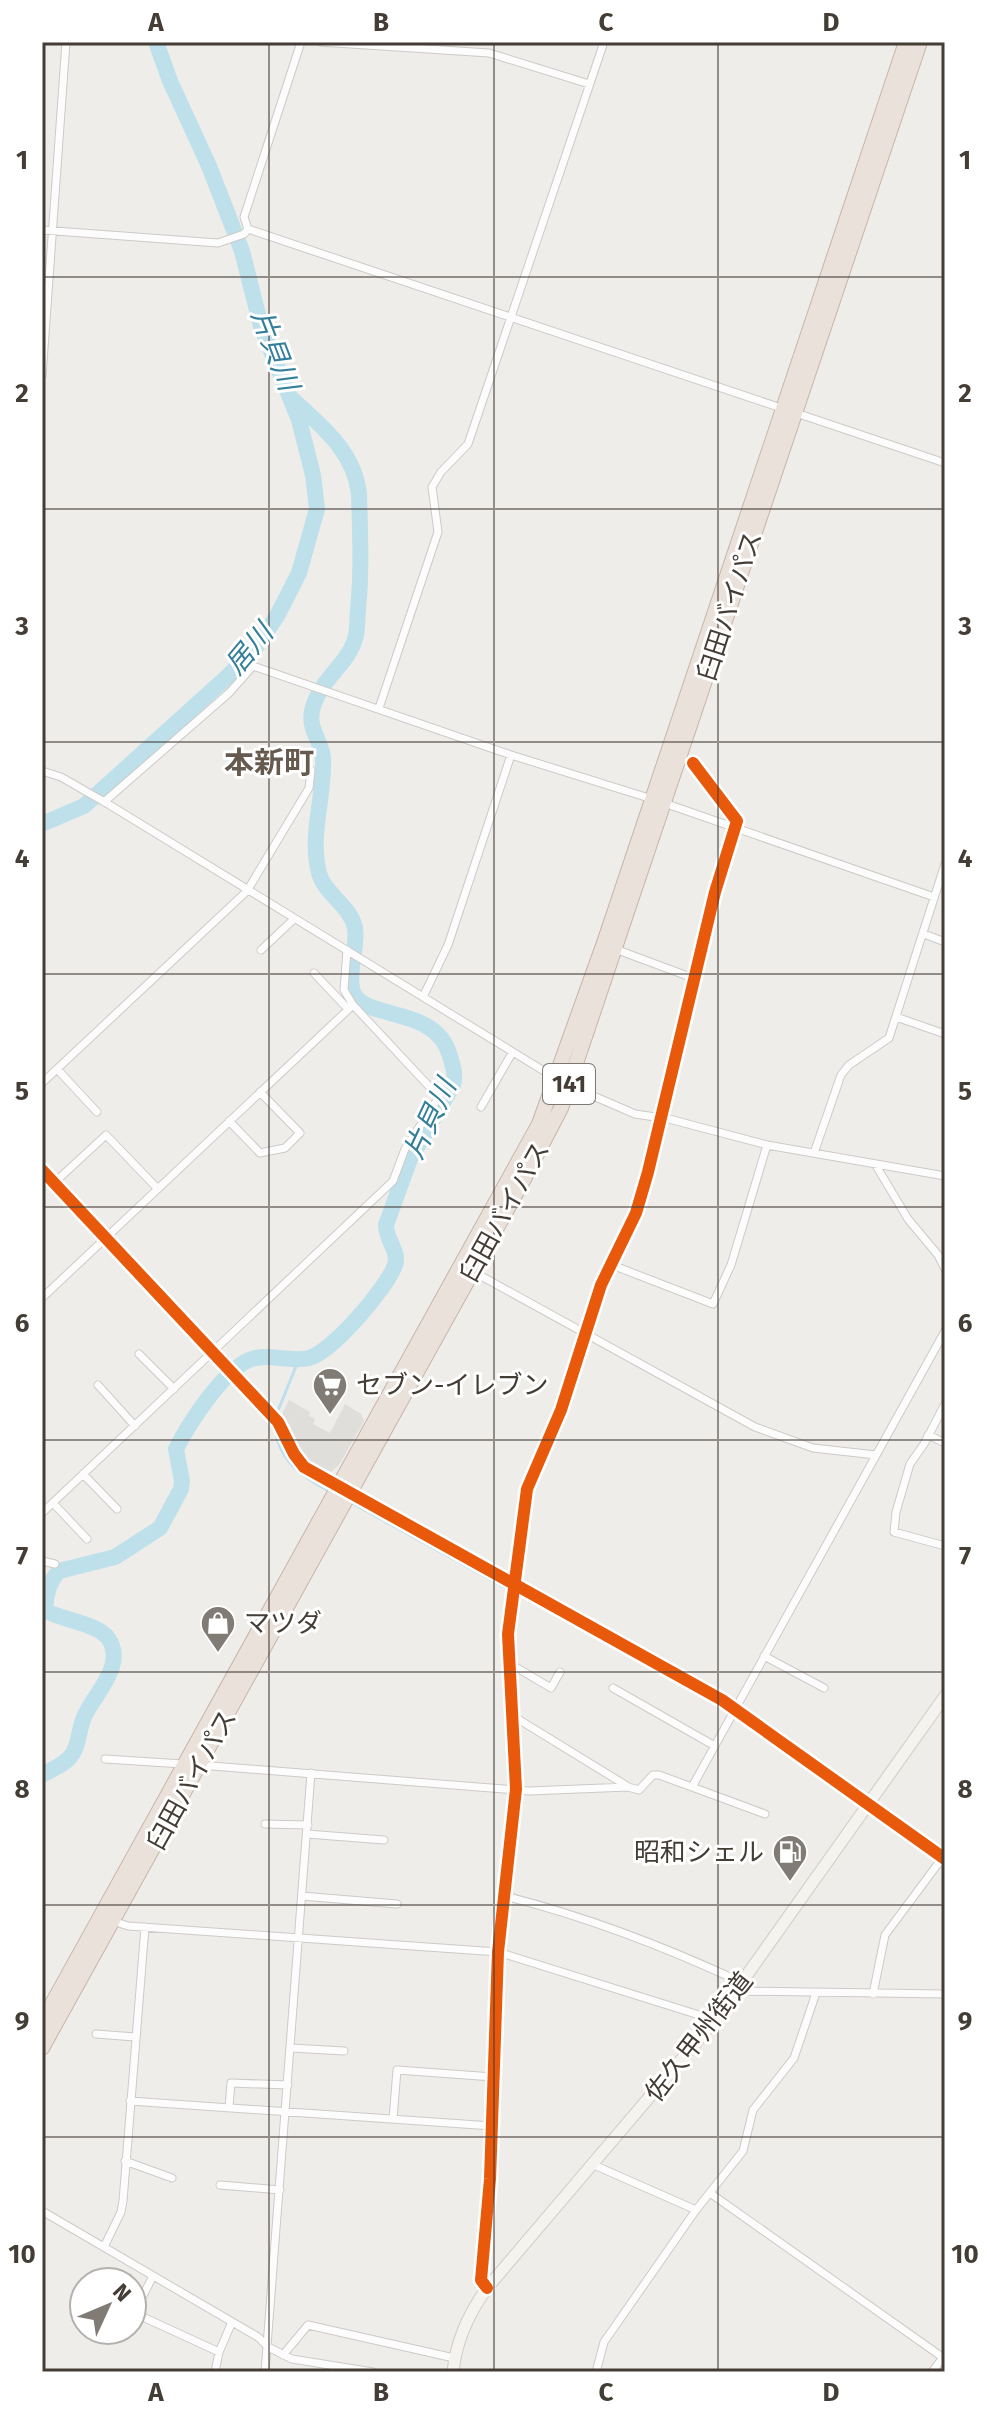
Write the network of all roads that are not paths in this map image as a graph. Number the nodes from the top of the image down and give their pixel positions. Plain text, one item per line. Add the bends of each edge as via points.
1 (66, 42) edge
2 (301, 42) edge
3 (320, 42) edge
4 (604, 42) edge
5 (906, 42) edge
6 (920, 42) edge
7 (589, 84) junction
8 (42, 230) edge
9 (53, 230) junction
10 (246, 231) junction
11 (510, 317) junction
12 (42, 376) edge
13 (789, 411) junction
14 (945, 463) edge
15 (379, 708) junction
16 (511, 755) junction
17 (693, 763) dead end
18 (311, 770) dead end
19 (42, 771) edge
20 (102, 800) junction
21 (658, 801) junction
22 (735, 828) junction
23 (945, 864) edge
24 (247, 891) junction
25 (934, 897) junction
26 (294, 919) junction
27 (924, 934) junction
28 (945, 942) edge
29 (615, 949) junction
30 (261, 950) dead end
31 (348, 951) junction
32 (314, 973) dead end
33 (693, 978) junction
34 (423, 997) junction
35 (350, 1007) junction
36 (896, 1017) junction
37 (945, 1034) edge
38 (512, 1053) junction
39 (57, 1069) junction
40 (563, 1082) junction
41 (42, 1083) edge
42 (260, 1092) junction
43 (481, 1107) dead end
44 (97, 1112) dead end
45 (659, 1118) junction
46 (229, 1121) junction
47 (767, 1145) junction
48 (814, 1153) junction
49 (875, 1164) junction
50 (42, 1170) edge
51 (945, 1176) edge
52 (54, 1183) junction
53 (158, 1189) junction
54 (106, 1238) junction
55 (612, 1265) junction
56 (945, 1269) edge
57 (472, 1271) junction
58 (42, 1298) edge
59 (945, 1331) edge
60 (585, 1335) junction
61 (213, 1352) junction
62 (139, 1354) dead end
63 (98, 1385) dead end
64 (174, 1389) junction
65 (945, 1404) edge
66 (135, 1426) junction
67 (928, 1435) junction
68 (945, 1443) edge
69 (876, 1455) junction
70 (83, 1474) junction
71 (344, 1489) junction
72 (53, 1503) junction
73 (117, 1509) dead end
74 (42, 1513) edge
75 (87, 1539) dead end
76 (945, 1546) edge
77 (42, 1561) edge
78 (55, 1564) dead end
79 (515, 1585) junction
80 (764, 1656) junction
81 (509, 1663) junction
82 (560, 1672) dead end
83 (613, 1688) dead end
84 (824, 1688) dead end
85 (945, 1696) edge
86 (735, 1709) junction
87 (513, 1716) junction
88 (713, 1745) junction
89 (105, 1759) dead end
90 (185, 1764) junction
91 (201, 1765) junction
92 (311, 1773) junction
93 (628, 1787) junction
94 (692, 1787) junction
95 (516, 1789) junction
96 (868, 1805) junction
97 (765, 1814) dead end
98 (265, 1824) dead end
99 (308, 1830) junction
100 (384, 1840) dead end
101 (944, 1858) edge
102 (302, 1896) junction
103 (505, 1896) junction
104 (397, 1904) dead end
105 (113, 1921) junction
106 (145, 1927) junction
107 (299, 1938) junction
108 (498, 1952) junction
109 (740, 1987) junction
110 (816, 1993) junction
111 (873, 1994) junction
112 (945, 1994) edge
113 (715, 2020) junction
114 (42, 2022) edge
115 (96, 2034) dead end
116 (135, 2037) junction
117 (42, 2048) edge
118 (291, 2048) junction
119 (344, 2051) dead end
120 (493, 2077) junction
121 (288, 2085) junction
122 (130, 2101) junction
123 (229, 2107) junction
124 (286, 2111) junction
125 (393, 2119) junction
126 (492, 2126) junction
127 (125, 2161) junction
128 (594, 2165) junction
129 (172, 2178) dead end
130 (220, 2185) dead end
131 (280, 2190) junction
132 (710, 2193) junction
133 (696, 2210) junction
134 (42, 2211) edge
135 (104, 2247) junction
136 (153, 2276) junction
137 (148, 2285) edge
138 (487, 2288) junction
139 (148, 2320) edge
140 (232, 2322) junction
141 (268, 2347) junction
142 (219, 2352) junction
143 (283, 2355) junction
144 (944, 2357) edge
145 (454, 2358) junction
146 (215, 2372) edge
147 (265, 2372) edge
148 (373, 2372) edge
149 (453, 2372) edge
150 (596, 2372) edge
151 (932, 2372) edge

1 - 9 street
2 - 10 street via 244,217
3 - 7 street via 489,53
4 - 7 street
5 - 13 highway, 臼田バイパス / 141
6 - 13 highway, 臼田バイパス / 141
7 - 11 street
8 - 9 street
9 - 10 street via 209,243
9 - 12 street
10 - 11 street
11 - 13 street
11 - 15 street via 468,444 432,487 438,532
13 - 14 street
13 - 21 highway, 臼田バイパス / 141
15 - 16 street
15 - 20 street via 253,666 229,693
16 - 21 street
16 - 34 street via 448,945
17 - 22 street via 736,817
18 - 24 street via 309,788
19 - 20 street
20 - 24 street
21 - 22 street
21 - 29 highway, 臼田バイパス / 141
21 - 40 highway, 臼田バイパス / 141
22 - 25 street
22 - 33 street
23 - 25 street
24 - 26 street
24 - 39 street
25 - 27 street
26 - 30 street
26 - 31 street
27 - 28 street
27 - 36 street
29 - 33 street
29 - 40 highway, 臼田バイパス / 141
31 - 34 street
31 - 35 street via 344,990
32 - 35 street
33 - 45 street
34 - 38 street
35 - 42 street
35 - 61 street via 439,1097 405,1149 393,1181
36 - 37 street
36 - 48 street via 889,1038 841,1075
38 - 40 street
38 - 43 street
39 - 41 street
39 - 44 street
40 - 45 street via 635,1114
40 - 57 highway, 臼田バイパス / 141 via 550,1131
40 - 71 highway, 臼田バイパス / 141
42 - 46 street
42 - 46 street via 300,1133 285,1148 260,1153
45 - 47 street
45 - 55 street via 636,1213
46 - 53 street
47 - 48 street
47 - 55 street via 731,1265 713,1304
48 - 49 street
49 - 51 street
49 - 56 street
50 - 52 street
52 - 53 street via 106,1135
52 - 54 street
53 - 54 street
54 - 58 street
54 - 61 street
55 - 60 street
57 - 60 street
57 - 71 highway, 臼田バイパス / 141
59 - 69 street
60 - 69 street via 755,1427 813,1448
60 - 79 street via 573,1379 527,1489
61 - 64 street
61 - 71 street via 278,1422 300,1463
62 - 64 street
63 - 66 street
64 - 66 street
65 - 67 street
66 - 70 street
67 - 68 street
67 - 76 street via 910,1464 894,1532
69 - 80 street
70 - 72 street
70 - 73 street
71 - 79 street
71 - 90 highway, 臼田バイパス / 141
71 - 91 highway, 臼田バイパス / 141
72 - 74 street
72 - 75 street
77 - 78 street
79 - 81 street
79 - 86 street
80 - 84 street
80 - 86 street
81 - 82 street via 551,1688
81 - 87 street
83 - 88 street
85 - 96 street, 佐久甲州街道
86 - 88 street
86 - 96 street
87 - 93 street
87 - 95 street
88 - 94 street
89 - 90 street
90 - 91 street
90 - 114 highway, 臼田バイパス / 141
91 - 92 street
91 - 105 highway, 臼田バイパス / 141
92 - 95 street
92 - 99 street
93 - 94 street via 639,1790 659,1775
93 - 95 street
94 - 97 street
95 - 103 street
96 - 101 street
96 - 109 street, 佐久甲州街道
98 - 99 street
99 - 100 street
99 - 102 street
101 - 111 street via 885,1935
102 - 104 street
102 - 107 street
103 - 108 street
103 - 109 street via 655,1943
105 - 106 street
105 - 117 highway, 臼田バイパス / 141
106 - 107 street
106 - 116 street
107 - 108 street
107 - 118 street
108 - 113 street
108 - 120 street
109 - 110 street
109 - 113 street, 佐久甲州街道
110 - 111 street
110 - 132 street via 794,2058 753,2110 743,2151
111 - 112 street
113 - 128 street, 佐久甲州街道
115 - 116 street
116 - 122 street
118 - 119 street
118 - 121 street
120 - 125 street via 397,2070
120 - 126 street
121 - 123 street via 231,2083
121 - 124 street
122 - 123 street
122 - 127 street
123 - 124 street
124 - 125 street
124 - 131 street
125 - 126 street
126 - 138 street via 481,2280
127 - 129 street
127 - 135 street via 121,2212
128 - 133 street
128 - 138 street, 佐久甲州街道
130 - 131 street
131 - 141 street
132 - 133 street
132 - 144 street
133 - 150 street via 604,2342
134 - 135 street
135 - 136 street
136 - 137 street
136 - 140 street
138 - 145 street, 佐久甲州街道
139 - 142 street
140 - 141 street
140 - 142 street
141 - 143 street
141 - 147 street
142 - 146 street
143 - 145 street via 308,2325
143 - 148 street
144 - 151 street
145 - 149 street, 佐久甲州街道

